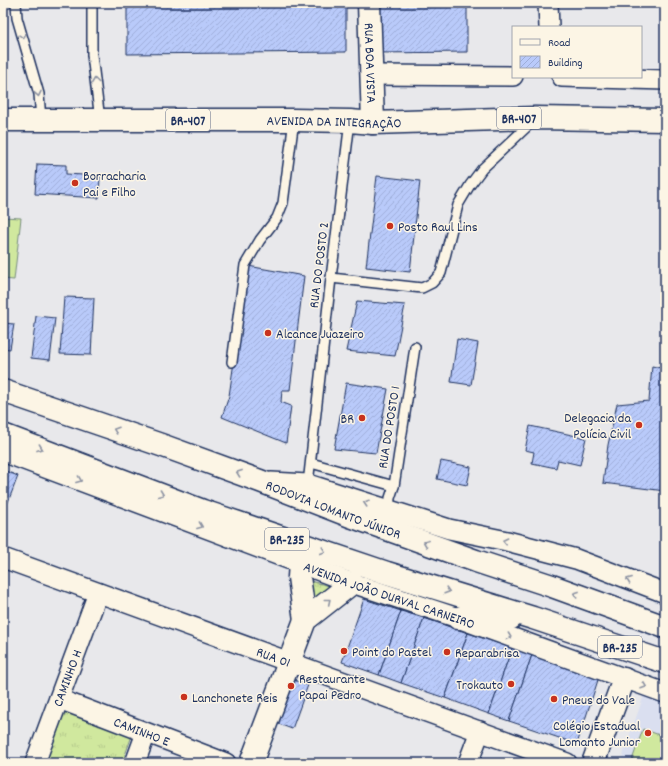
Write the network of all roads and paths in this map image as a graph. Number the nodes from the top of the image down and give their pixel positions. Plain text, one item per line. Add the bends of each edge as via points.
1 (16, 3) edge
2 (92, 3) edge
3 (369, 3) edge
4 (548, 3) edge
5 (549, 26) edge
6 (372, 75) junction
7 (512, 76) edge
8 (596, 78) edge
9 (665, 80) edge
10 (536, 118) junction
11 (3, 120) edge
12 (100, 120) junction
13 (294, 120) junction
14 (665, 120) edge
15 (41, 121) junction
16 (350, 121) junction
17 (373, 123) junction
18 (331, 278) junction
19 (415, 347) dead end
20 (232, 362) dead end
21 (3, 391) edge
22 (3, 435) edge
23 (3, 452) edge
24 (311, 463) junction
25 (260, 481) junction
26 (308, 484) junction
27 (394, 486) junction
28 (390, 511) junction
29 (3, 558) edge
30 (300, 564) junction
31 (352, 583) junction
32 (98, 593) junction
33 (665, 593) edge
34 (458, 618) junction
35 (534, 618) junction
36 (305, 620) junction
37 (665, 627) edge
38 (289, 662) junction
39 (665, 662) edge
40 (624, 679) junction
41 (665, 693) edge
42 (59, 699) junction
43 (480, 731) junction
44 (146, 733) junction
45 (35, 763) edge
46 (135, 763) edge
47 (226, 763) edge
48 (251, 763) edge
49 (468, 763) edge
50 (567, 763) edge
51 (593, 763) edge

1 -> 15 lane via 17,18 39,94
12 -> 2 lane via 92,55
3 - 6 main road, RUA BOA VISTA
4 - 5 street
6 - 7 street
6 - 17 main road, RUA BOA VISTA
8 - 9 street
10 - 14 main road, AVENIDA DA INTEGRAÇÃO / BR-407
10 - 17 main road, AVENIDA DA INTEGRAÇÃO / BR-407
10 - 18 lane via 482,169 470,185 458,205 440,273 432,283 422,288
11 - 15 main road, AVENIDA DA INTEGRAÇÃO / BR-407
12 - 13 main road, AVENIDA DA INTEGRAÇÃO / BR-407
12 - 15 main road, AVENIDA DA INTEGRAÇÃO / BR-407
13 - 16 main road, AVENIDA DA INTEGRAÇÃO / BR-407
13 - 20 lane via 283,204 277,218 260,240 246,265
16 - 17 main road, AVENIDA DA INTEGRAÇÃO / BR-407
16 - 18 lane, RUA DO POSTO 2
18 - 24 lane, RUA DO POSTO 2
19 - 27 lane, RUA DO POSTO 1
25 -> 21 main road, RODOVIA LOMANTO JÚNIOR / BR-235
22 -> 35 main road, BR-235 via 204,511 387,573
23 -> 30 street, AVENIDA JOÃO DURVAL CARNEIRO
24 - 26 lane, RUA DO POSTO 2
24 - 27 lane
25 - 26 street
37 -> 25 main road, RODOVIA LOMANTO JÚNIOR / BR-235 via 353,517
28 -> 26 street
27 - 28 lane, RUA DO POSTO 1 via 390,498
33 -> 28 street via 576,559 449,529
29 - 32 street, RUA 01
30 - 31 street, AVENIDA JOÃO DURVAL CARNEIRO
30 - 36 main road via 299,577
31 - 34 street, AVENIDA JOÃO DURVAL CARNEIRO
36 -> 31 main road
32 - 38 street, RUA 01
32 - 42 street, CAMINHO H
34 - 35 main road
34 -> 40 street, AVENIDA JOÃO DURVAL CARNEIRO
35 - 39 main road, BR-235
36 - 38 main road
38 - 43 street, RUA 01
38 - 48 main road
40 -> 41 street, AVENIDA JOÃO DURVAL CARNEIRO
40 - 51 main road
42 - 44 street, CAMINHO E
42 - 45 street, CAMINHO H
43 - 49 street
43 - 50 street, RUA 01
44 - 46 street
44 - 47 street, CAMINHO E

